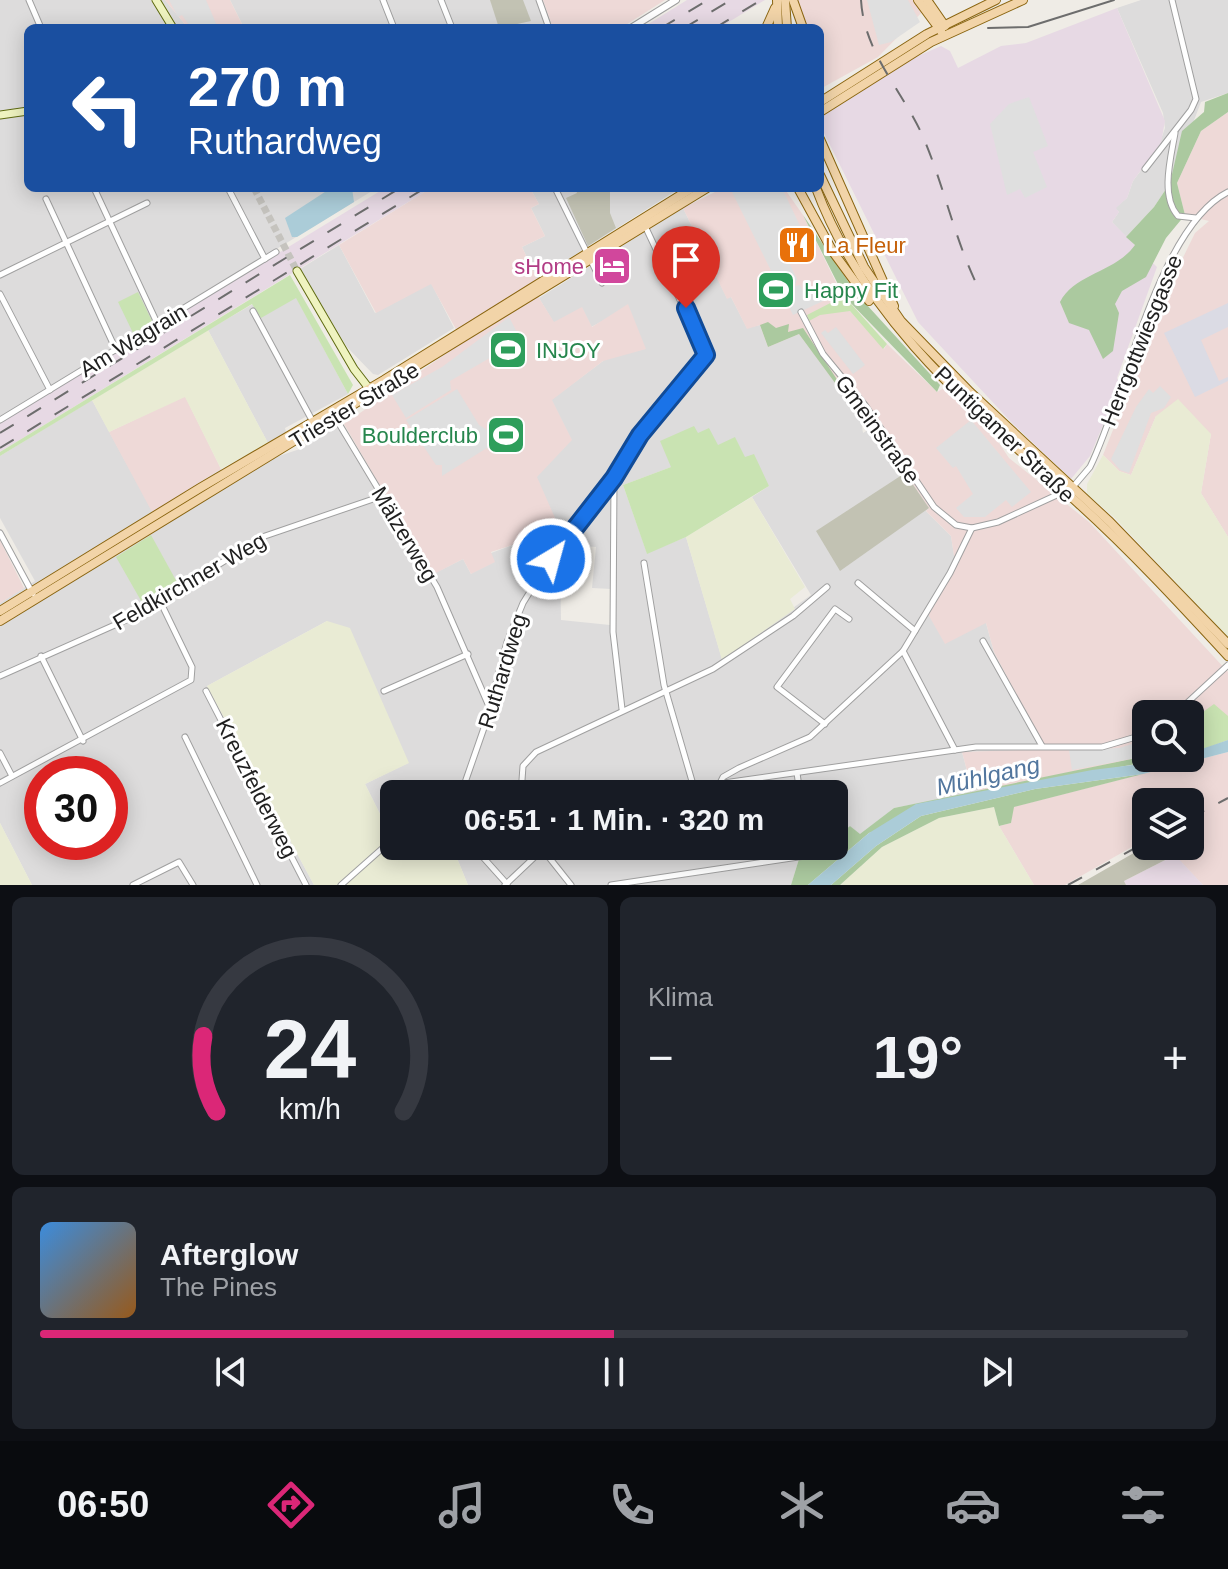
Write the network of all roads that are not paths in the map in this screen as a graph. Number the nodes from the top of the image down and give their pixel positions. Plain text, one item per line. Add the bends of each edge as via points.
1 (29, 0) edge
2 (156, 0) edge
3 (383, 0) edge
4 (441, 0) edge
5 (539, 0) edge
6 (676, 0) edge
7 (793, 0) edge
8 (918, 0) edge
9 (927, 0) edge
10 (940, 0) edge
11 (996, 0) edge
12 (1023, 0) edge
13 (1172, 0) edge
14 (779, 1) edge
15 (934, 8) junction
16 (39, 24) edge
17 (171, 24) edge
18 (392, 24) edge
19 (450, 24) edge
20 (548, 24) edge
21 (637, 24) edge
22 (768, 24) edge
23 (778, 24) edge
24 (786, 24) edge
25 (802, 24) edge
26 (940, 27) junction
27 (949, 35) junction
28 (824, 98) edge
29 (824, 109) edge
30 (24, 112) edge
31 (0, 115) edge
32 (1176, 128) junction
33 (824, 148) edge
34 (1145, 169) dead end
35 (824, 184) edge
36 (96, 192) edge
37 (230, 192) edge
38 (557, 192) edge
39 (686, 192) edge
40 (700, 192) edge
41 (800, 192) edge
42 (818, 192) edge
43 (1228, 192) edge
44 (46, 199) dead end
45 (147, 203) dead end
46 (1196, 218) junction
47 (108, 221) junction
48 (644, 225) junction
49 (64, 242) junction
50 (276, 252) dead end
51 (588, 257) junction
52 (265, 259) junction
53 (297, 271) tunnel mouth
54 (0, 275) edge
55 (602, 283) dead end
56 (0, 294) edge
57 (253, 311) dead end
58 (801, 312) dead end
59 (889, 321) junction
60 (901, 321) junction
61 (158, 325) junction
62 (116, 350) junction
63 (50, 390) junction
64 (372, 391) junction
65 (335, 417) junction
66 (0, 420) edge
67 (313, 422) junction
68 (614, 478) junction
69 (1072, 488) junction
70 (1062, 491) junction
71 (382, 496) junction
72 (972, 528) junction
73 (0, 533) edge
74 (644, 563) dead end
75 (858, 583) dead end
76 (827, 587) dead end
77 (34, 595) junction
78 (160, 601) junction
79 (0, 611) edge
80 (849, 619) dead end
81 (0, 621) edge
82 (915, 631) junction
83 (983, 641) dead end
84 (1228, 644) edge
85 (903, 651) junction
86 (468, 654) junction
87 (41, 656) junction
88 (1228, 656) edge
89 (1228, 665) edge
90 (0, 676) edge
91 (206, 691) dead end
92 (384, 691) dead end
93 (666, 691) junction
94 (1190, 700) edge
95 (488, 704) junction
96 (622, 709) junction
97 (825, 724) junction
98 (185, 737) dead end
99 (1132, 738) edge
100 (83, 741) junction
101 (1042, 746) junction
102 (955, 750) junction
103 (0, 753) edge
104 (797, 773) junction
105 (12, 776) junction
106 (466, 780) edge
107 (522, 780) edge
108 (692, 780) edge
109 (722, 780) edge
110 (752, 780) edge
111 (798, 780) edge
112 (0, 783) edge
113 (380, 850) edge
114 (485, 860) edge
115 (530, 860) edge
116 (551, 860) edge
117 (778, 860) edge
118 (133, 885) edge
119 (193, 885) edge
120 (257, 885) edge
121 (306, 885) edge
122 (341, 885) edge
123 (506, 885) edge
124 (571, 885) edge
125 (611, 885) edge

1 - 16 street
2 - 17 main road
3 - 18 street
4 - 19 street
5 - 20 street
6 - 21 street
7 - 25 main road
8 - 26 main road
9 - 15 main road
10 - 15 street
11 - 26 main road
12 - 27 main road
13 - 32 street via 1196,99
14 - 22 main road
14 - 23 main road
14 - 24 main road
15 - 26 main road
26 - 27 main road
26 - 28 main road
27 - 29 main road
30 - 31 main road
32 - 34 street
32 - 46 street via 1170,200 1178,216
33 - 60 main road
35 - 60 main road, Puntigamer Straße via 857,255
36 - 47 street
37 - 52 street
38 - 51 street
39 - 51 main road, Triester Straße
40 - 48 main road, Triester Straße
41 - 59 main road via 849,276
42 - 59 main road, Puntigamer Straße via 852,265
43 - 46 street, Herrgottwiesgasse
44 - 49 street
45 - 47 street
46 - 69 street, Herrgottwiesgasse via 1165,273 1094,458
47 - 49 street
47 - 61 street
48 - 51 main road, Triester Straße
48 - 68 street, Ruthardweg via 706,355 640,435
49 - 54 street
49 - 62 street
50 - 52 street, Am Wagrain
51 - 55 street
51 - 64 main road, Triester Straße
52 - 61 street, Am Wagrain
53 - 64 main road
56 - 63 street
57 - 67 street
58 - 72 street, Gmeinstraße via 823,354 865,405 934,507 951,522
59 - 70 main road, Puntigamer Straße
60 - 69 main road, Puntigamer Straße
61 - 62 street, Am Wagrain
62 - 63 street, Am Wagrain
63 - 66 street, Am Wagrain
64 - 65 main road, Triester Straße
64 - 67 main road, Triester Straße
65 - 71 street, Mälzerweg
65 - 77 main road, Triester Straße
67 - 77 main road, Triester Straße
68 - 95 street, Ruthardweg via 523,603
68 - 96 street via 613,632
69 - 70 street
69 - 84 main road, Puntigamer Straße
70 - 72 street via 998,522
70 - 88 main road, Puntigamer Straße
71 - 78 street, Feldkirchner Weg via 265,536
71 - 86 street, Mälzerweg via 434,581
72 - 82 street
73 - 77 street
74 - 93 street
75 - 82 street
76 - 93 street via 737,654
77 - 79 main road, Triester Straße
77 - 81 main road, Triester Straße
78 - 87 street, Feldkirchner Weg
78 - 100 street via 192,667 191,680
80 - 97 street via 835,609 776,688
82 - 85 street
83 - 101 street
85 - 97 street
85 - 102 street
86 - 92 street
86 - 95 street, Mälzerweg
87 - 90 street, Feldkirchner Weg
87 - 100 street
89 - 94 street
91 - 121 street, Kreuzfelderweg
93 - 96 street
93 - 108 street
95 - 106 street, Ruthardweg
96 - 107 street via 536,752 523,766
97 - 109 street via 806,740
98 - 120 street
99 - 101 street via 1102,747
100 - 105 street
101 - 102 street
102 - 104 street
103 - 105 street
104 - 110 street
104 - 111 street
105 - 112 street
113 - 122 street
114 - 123 street
115 - 123 street
116 - 124 street
117 - 125 street
118 - 119 street via 180,862

